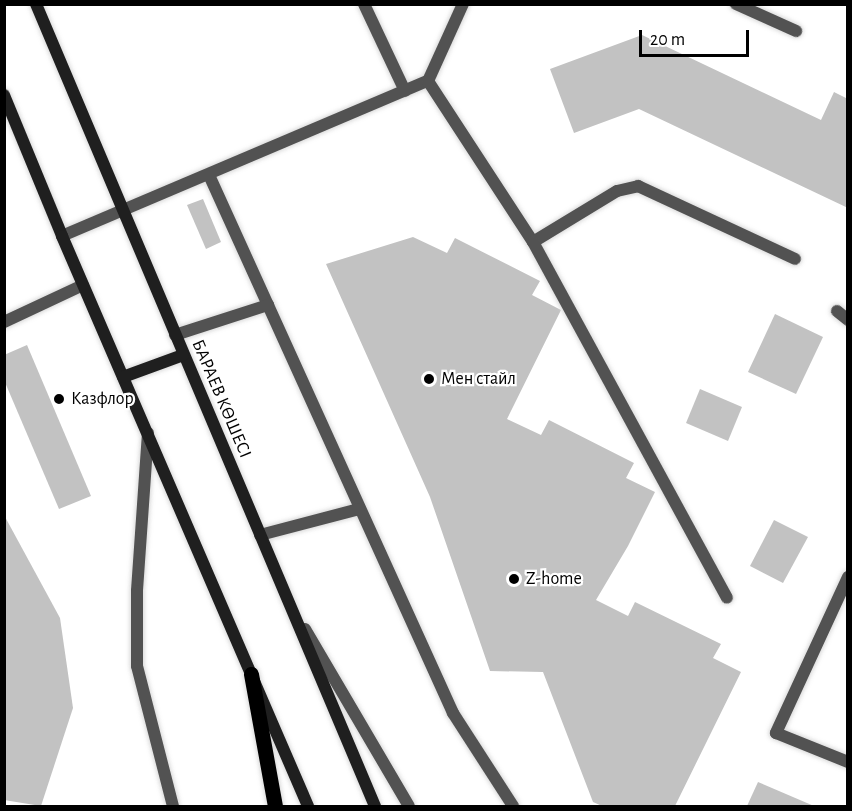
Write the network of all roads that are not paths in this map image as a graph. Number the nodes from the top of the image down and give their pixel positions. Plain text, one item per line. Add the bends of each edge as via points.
1 (36, 4) edge
2 (364, 4) edge
3 (463, 4) edge
4 (736, 4) edge
5 (796, 31) dead end
6 (428, 81) junction
7 (405, 91) junction
8 (4, 95) edge
9 (209, 176) junction
10 (122, 211) junction
11 (62, 237) junction
12 (533, 242) junction
13 (795, 259) dead end
14 (83, 285) junction
15 (268, 305) junction
16 (837, 311) dead end
17 (848, 320) edge
18 (4, 322) edge
19 (174, 335) junction
20 (183, 355) junction
21 (123, 377) junction
22 (147, 433) junction
23 (359, 508) junction
24 (260, 535) junction
25 (848, 577) edge
26 (727, 598) dead end
27 (287, 600) junction
28 (251, 674) junction
29 (848, 762) edge
30 (173, 807) edge
31 (275, 807) edge
32 (308, 807) edge
33 (375, 807) edge
34 (409, 807) edge
35 (513, 807) edge

1 - 10 main road, БАРАЕВ КӨШЕСІ
2 - 7 street
3 - 6 street
4 - 5 street
6 - 7 street
6 - 12 street
7 - 9 street
8 - 11 main road
9 - 10 street
9 - 15 street
10 - 11 street
10 - 19 main road, БАРАЕВ КӨШЕСІ
11 - 14 main road
12 - 13 street via 617,191 638,186
12 - 26 street
14 - 18 street
14 - 21 main road
15 - 19 street
15 - 23 street
16 - 17 street
19 - 20 main road, БАРАЕВ КӨШЕСІ
20 - 21 main road
20 - 24 main road, БАРАЕВ КӨШЕСІ
21 - 22 main road
22 - 28 main road
22 - 30 street via 136,591 137,666
23 - 24 street
23 - 35 street via 453,713
24 - 27 main road, БАРАЕВ КӨШЕСІ
25 - 29 street via 776,733
27 - 33 main road, БАРАЕВ КӨШЕСІ
27 - 34 street
28 - 31 main road
28 - 32 main road

